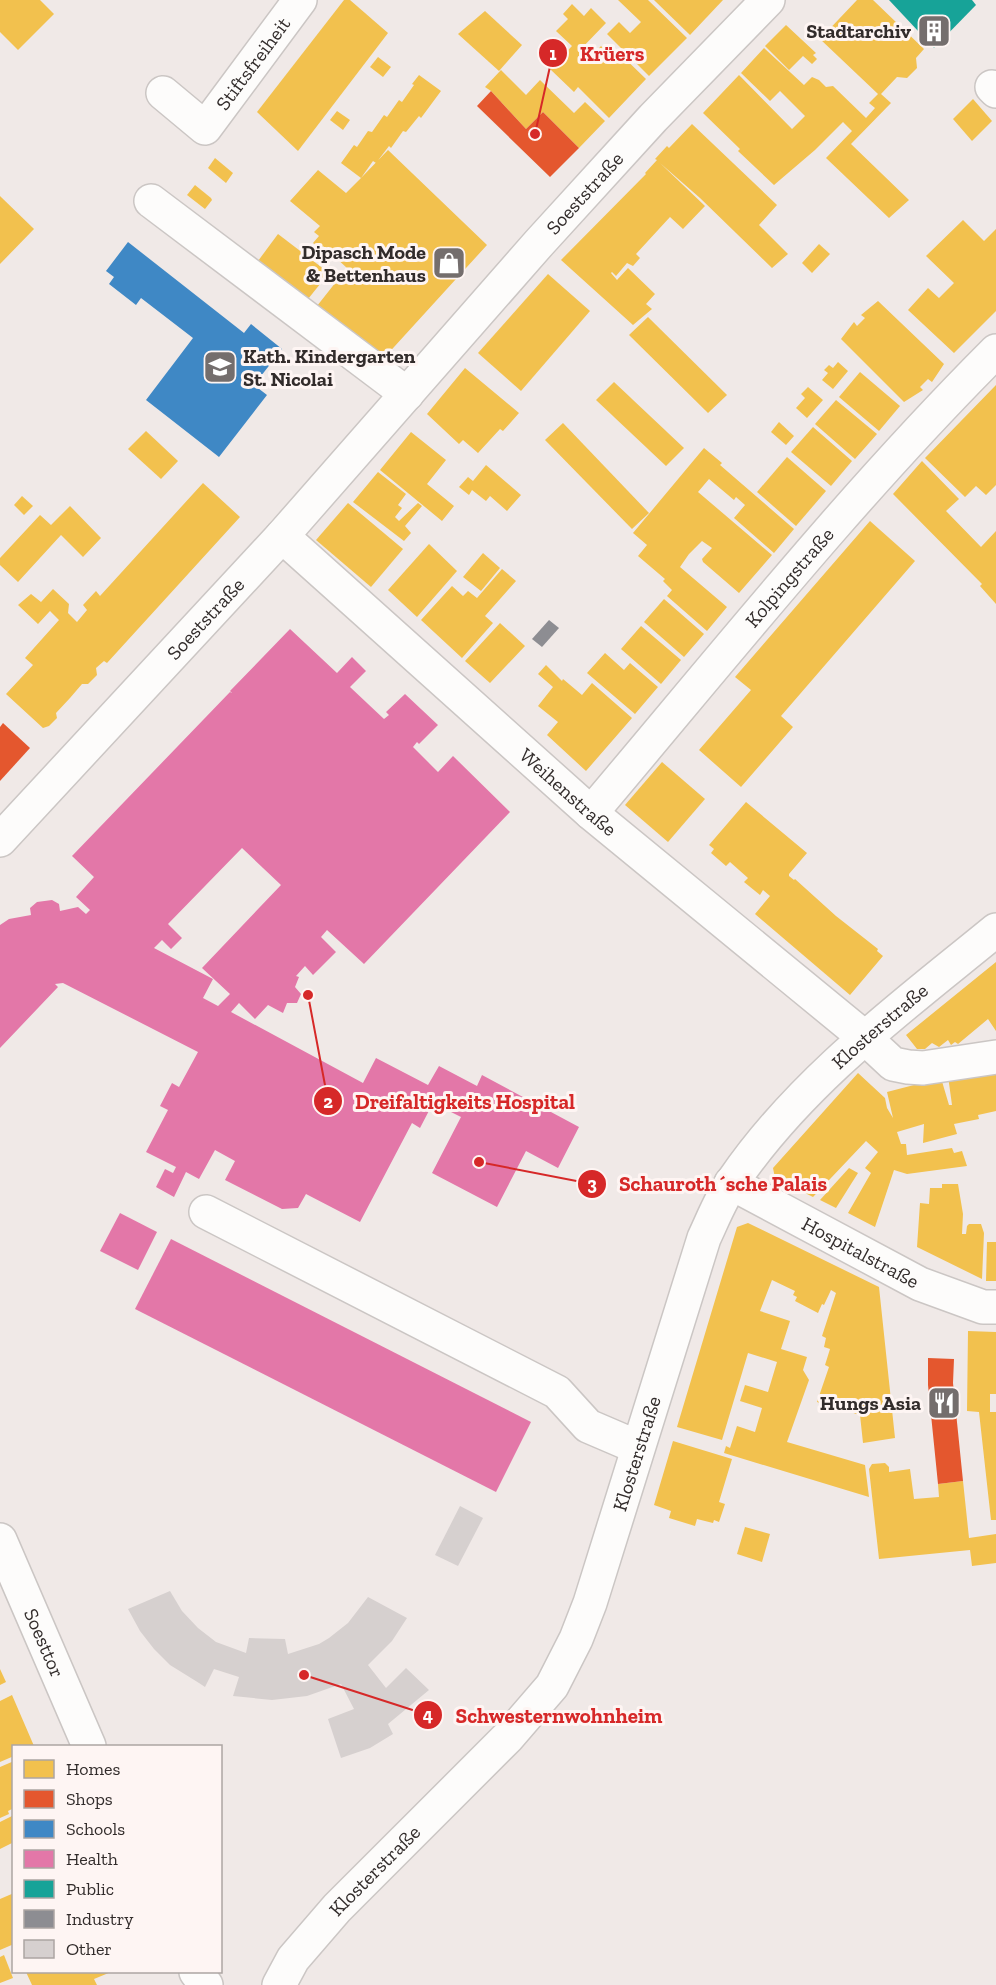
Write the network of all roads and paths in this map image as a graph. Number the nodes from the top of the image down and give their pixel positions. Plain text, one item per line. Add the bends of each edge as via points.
1 (300, 0) edge
2 (768, 0) edge
3 (163, 93) dead end
4 (151, 201) dead end
5 (996, 351) edge
6 (407, 394) junction
7 (282, 536) junction
8 (591, 813) junction
9 (0, 840) edge
10 (996, 930) edge
11 (864, 1037) junction
12 (996, 1057) edge
13 (732, 1183) junction
14 (206, 1212) dead end
15 (996, 1307) edge
16 (637, 1447) junction
17 (0, 1540) edge
18 (89, 1745) edge
19 (279, 1985) edge

1 - 3 street, Stiftsfreiheit via 205,128
2 - 6 street, Soeststraße via 538,243
4 - 6 street
5 - 8 street, Kolpingstraße via 942,404 792,573
6 - 7 street, Soeststraße
7 - 8 street, Weihenstraße
7 - 9 street, Soeststraße
8 - 11 street, Weihenstraße
10 - 11 street, Klosterstraße
11 - 12 street, Weihenstraße via 893,1064 908,1067
11 - 13 street, Klosterstraße via 769,1132
13 - 15 street, Hospitalstraße via 920,1284 982,1307
13 - 16 street, Klosterstraße via 704,1238
14 - 16 street via 557,1392 588,1426
16 - 19 street, Klosterstraße via 590,1603 552,1686 493,1753 337,1908 293,1959
17 - 18 street, Soesttor

